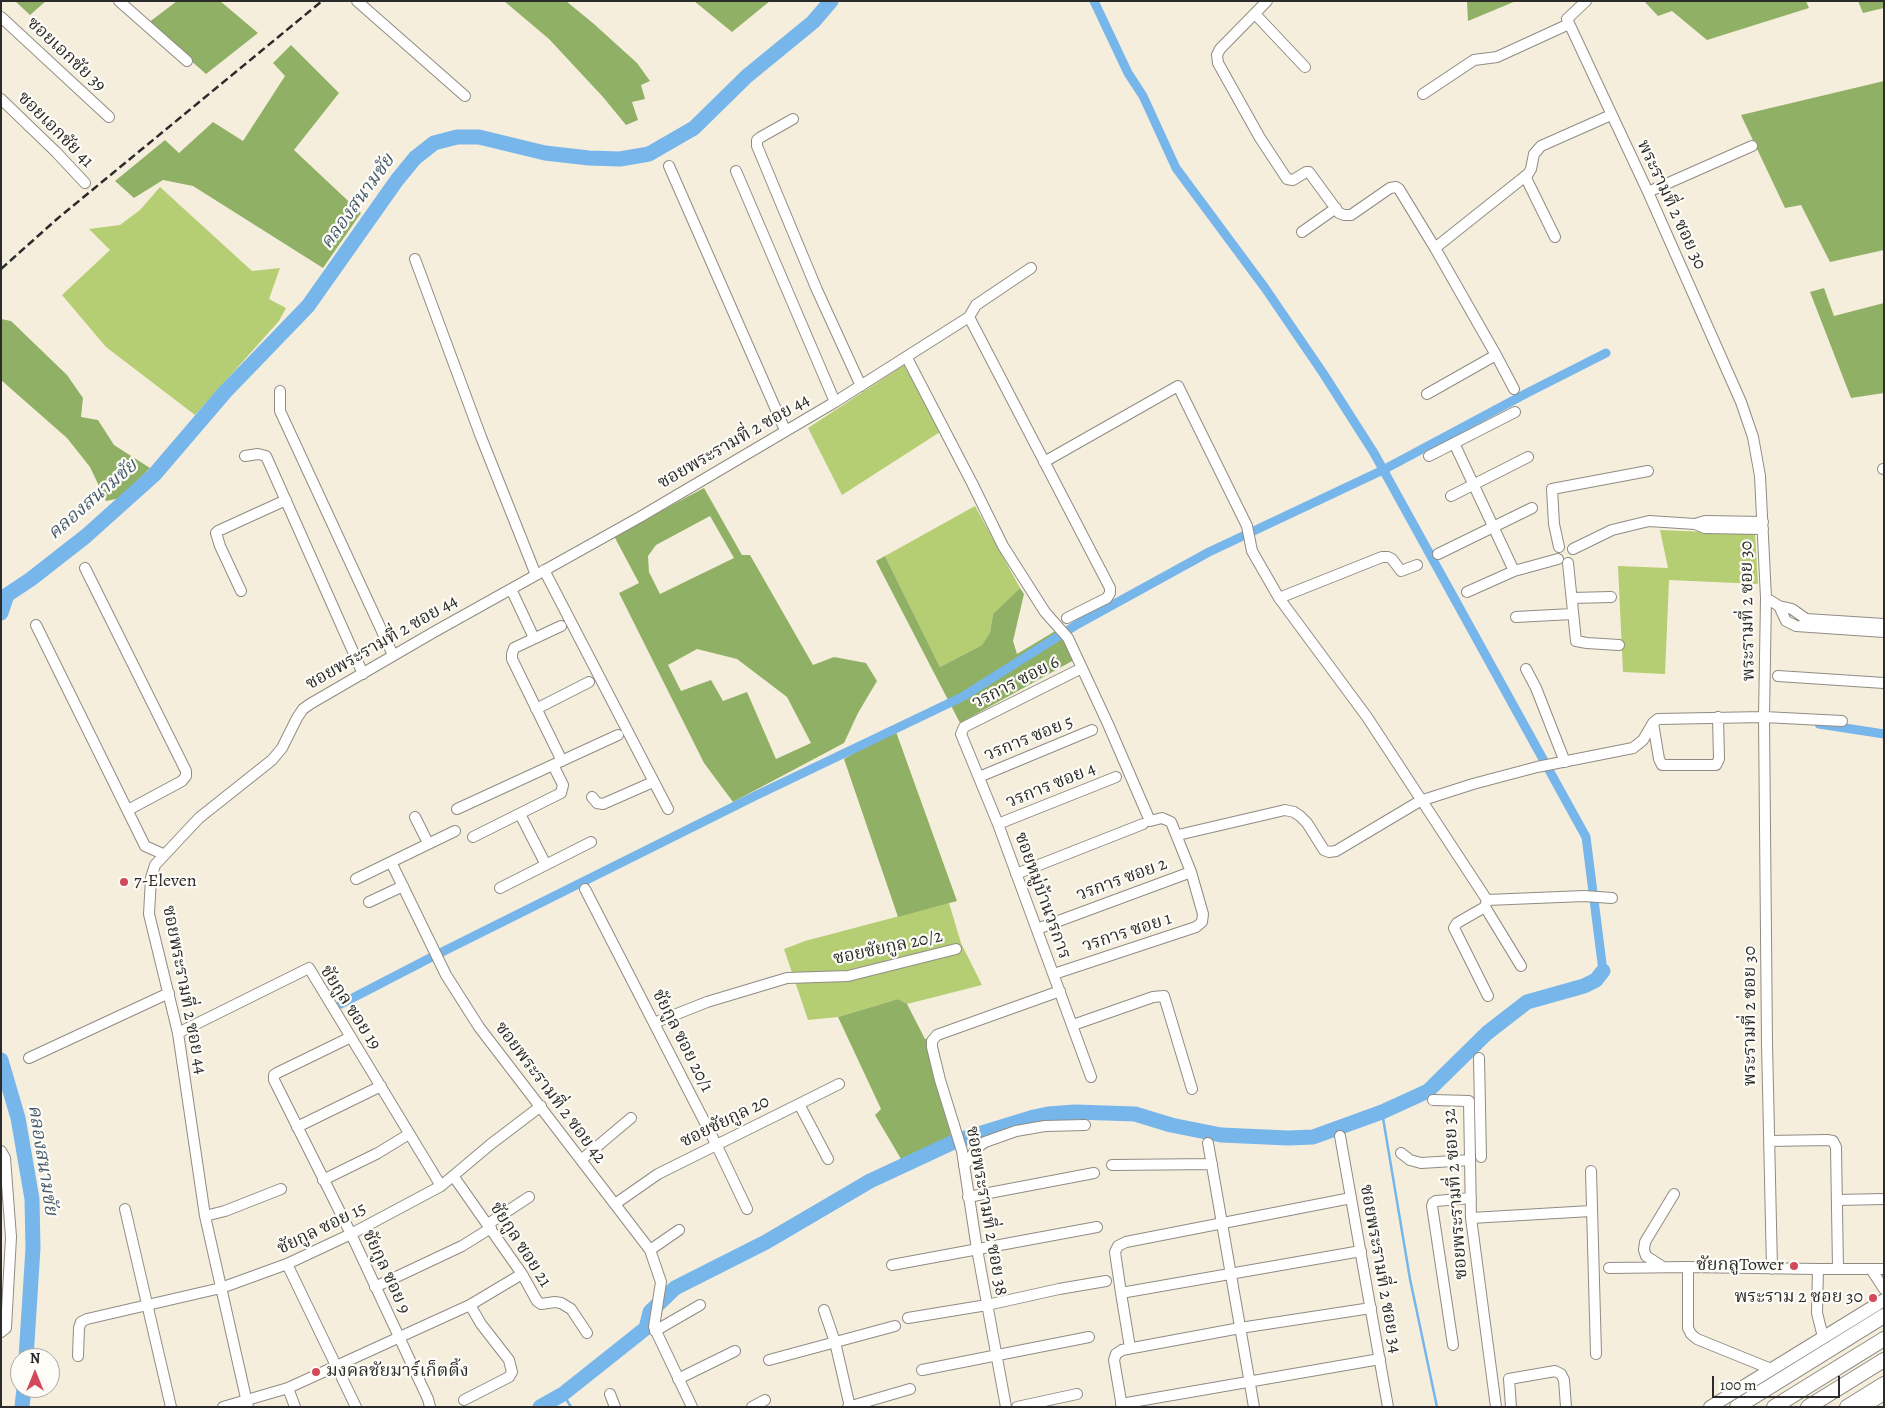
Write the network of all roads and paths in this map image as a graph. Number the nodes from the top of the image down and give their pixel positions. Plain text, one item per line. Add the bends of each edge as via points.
1 (118, 1) edge
2 (357, 1) edge
3 (1586, 1) edge
4 (1266, 2) edge
5 (1255, 14) junction
6 (1, 17) edge
7 (1569, 24) junction
8 (187, 61) dead end
9 (1305, 67) dead end
10 (1423, 94) dead end
11 (465, 96) dead end
12 (4, 106) edge
13 (1611, 115) junction
14 (109, 117) dead end
15 (793, 119) dead end
16 (1752, 146) dead end
17 (669, 166) dead end
18 (736, 171) dead end
19 (1525, 176) junction
20 (85, 183) dead end
21 (1648, 192) junction
22 (1336, 208) junction
23 (1302, 232) dead end
24 (1555, 237) dead end
25 (1436, 248) junction
26 (415, 259) dead end
27 (1031, 268) dead end
28 (969, 317) junction
29 (1496, 355) junction
30 (907, 358) junction
31 (860, 386) junction
32 (1514, 389) dead end
33 (280, 392) dead end
34 (1427, 394) dead end
35 (835, 402) junction
36 (1515, 412) dead end
37 (785, 430) junction
38 (1454, 443) junction
39 (245, 456) dead end
40 (1429, 456) dead end
41 (1528, 457) dead end
42 (1044, 462) junction
43 (1648, 472) dead end
44 (1474, 483) junction
45 (1451, 496) dead end
46 (286, 500) junction
47 (1532, 508) dead end
48 (1763, 526) junction
49 (1494, 527) junction
50 (1559, 547) junction
51 (1573, 549) junction
52 (1438, 554) dead end
53 (1563, 561) junction
54 (1418, 565) dead end
55 (85, 568) dead end
56 (1514, 571) junction
57 (540, 572) junction
58 (511, 589) junction
59 (241, 591) dead end
60 (1468, 592) dead end
61 (1611, 597) dead end
62 (1278, 598) junction
63 (1572, 598) junction
64 (1766, 598) junction
65 (1572, 614) junction
66 (1516, 617) dead end
67 (1067, 618) dead end
68 (1798, 622) junction
69 (1884, 624) edge
70 (36, 625) dead end
71 (561, 626) dead end
72 (1884, 632) edge
73 (534, 638) junction
74 (1619, 645) dead end
75 (394, 655) junction
76 (1082, 668) junction
77 (1526, 669) dead end
78 (363, 674) junction
79 (1778, 676) dead end
80 (589, 682) dead end
81 (1884, 683) edge
82 (536, 709) junction
83 (1718, 717) junction
84 (1764, 717) junction
85 (1842, 721) dead end
86 (1653, 723) junction
87 (964, 728) joint
88 (1092, 730) dead end
89 (618, 735) dead end
90 (1565, 762) junction
91 (557, 763) junction
92 (979, 777) junction
93 (1116, 777) dead end
94 (652, 782) junction
95 (592, 797) dead end
96 (1420, 801) junction
97 (458, 809) dead end
98 (668, 809) dead end
99 (128, 810) junction
100 (520, 814) junction
101 (415, 817) dead end
102 (1147, 822) junction
103 (998, 824) junction
104 (455, 831) dead end
105 (1178, 835) junction
106 (473, 836) dead end
107 (591, 842) dead end
108 (428, 843) junction
109 (163, 854) junction
110 (391, 862) junction
111 (546, 865) junction
112 (1191, 872) junction
113 (1016, 874) junction
114 (356, 879) dead end
115 (402, 886) junction
116 (500, 888) dead end
117 (585, 889) dead end
118 (1612, 898) dead end
119 (369, 902) dead end
120 (1486, 904) junction
121 (1037, 929) junction
122 (956, 949) dead end
123 (1521, 966) dead end
124 (1054, 974) junction
125 (1060, 991) junction
126 (169, 993) junction
127 (1488, 996) dead end
128 (654, 1023) junction
129 (1073, 1025) junction
130 (178, 1033) junction
131 (351, 1038) junction
132 (29, 1058) dead end
133 (1479, 1058) dead end
134 (1091, 1077) dead end
135 (839, 1084) dead end
136 (381, 1086) junction
137 (1192, 1089) dead end
138 (1433, 1100) dead end
139 (799, 1104) junction
140 (541, 1106) junction
141 (1469, 1113) junction
142 (1480, 1114) junction
143 (631, 1118) dead end
144 (1085, 1126) dead end
145 (297, 1127) junction
146 (409, 1134) junction
147 (1340, 1136) dead end
148 (1769, 1142) junction
149 (1208, 1143) dead end
150 (716, 1144) junction
151 (1, 1151) edge
152 (1401, 1153) dead end
153 (1475, 1158) junction
154 (828, 1159) dead end
155 (581, 1160) junction
156 (1212, 1164) junction
157 (1112, 1165) dead end
158 (964, 1166) junction
159 (1591, 1171) dead end
160 (1094, 1174) dead end
161 (454, 1177) junction
162 (323, 1180) junction
163 (441, 1186) junction
164 (281, 1189) dead end
165 (1674, 1194) dead end
166 (529, 1197) dead end
167 (968, 1197) junction
168 (1351, 1198) junction
169 (1471, 1198) junction
170 (1884, 1199) edge
171 (5, 1200) edge
172 (1837, 1200) junction
173 (615, 1204) junction
174 (125, 1209) dead end
175 (747, 1209) dead end
176 (1591, 1211) junction
177 (205, 1216) junction
178 (1471, 1218) junction
179 (1221, 1224) junction
180 (490, 1226) junction
181 (1097, 1227) dead end
182 (679, 1230) dead end
183 (351, 1234) junction
184 (977, 1249) junction
185 (650, 1250) junction
186 (1360, 1251) junction
187 (287, 1264) junction
188 (892, 1265) dead end
189 (1664, 1267) junction
190 (1688, 1267) junction
191 (1609, 1268) dead end
192 (1871, 1268) junction
193 (1884, 1268) edge
194 (1772, 1269) junction
195 (1818, 1269) junction
196 (1838, 1269) junction
197 (6, 1271) edge
198 (522, 1274) junction
199 (1231, 1274) junction
200 (1106, 1281) dead end
201 (375, 1287) junction
202 (221, 1288) junction
203 (1884, 1289) edge
204 (1120, 1293) junction
205 (1884, 1300) edge
206 (470, 1305) junction
207 (700, 1305) dead end
208 (987, 1305) junction
209 (147, 1306) junction
210 (1371, 1308) junction
211 (824, 1310) dead end
212 (1884, 1316) edge
213 (908, 1318) dead end
214 (895, 1326) dead end
215 (1884, 1326) edge
216 (1240, 1328) junction
217 (655, 1331) junction
218 (1, 1332) edge
219 (587, 1333) dead end
220 (399, 1337) junction
221 (1089, 1337) dead end
222 (1823, 1337) junction
223 (1884, 1339) edge
224 (835, 1342) junction
225 (1454, 1345) dead end
226 (1130, 1348) junction
227 (735, 1351) dead end
228 (1596, 1354) dead end
229 (78, 1356) dead end
230 (997, 1356) junction
231 (1380, 1359) junction
232 (769, 1360) dead end
233 (1884, 1360) edge
234 (1884, 1365) edge
235 (336, 1366) junction
236 (1771, 1369) junction
237 (922, 1370) dead end
238 (678, 1379) junction
239 (1250, 1381) junction
240 (1884, 1384) edge
241 (288, 1388) junction
242 (910, 1389) dead end
243 (610, 1394) dead end
244 (1077, 1394) dead end
245 (1884, 1394) edge
246 (464, 1400) dead end
247 (765, 1400) dead end
248 (247, 1404) edge
249 (1122, 1406) edge
250 (171, 1407) edge
251 (223, 1407) edge
252 (295, 1407) edge
253 (356, 1407) edge
254 (430, 1407) edge
255 (615, 1407) edge
256 (692, 1407) edge
257 (752, 1407) edge
258 (850, 1407) edge
259 (1006, 1407) edge
260 (1017, 1407) edge
261 (1254, 1407) edge
262 (1388, 1407) edge
263 (1496, 1407) edge
264 (1511, 1407) edge
265 (1566, 1407) edge
266 (1710, 1407) edge
267 (1737, 1407) edge
268 (1752, 1407) edge
269 (1774, 1407) edge
270 (1808, 1407) edge
271 (1816, 1407) edge
272 (1847, 1407) edge
273 (1864, 1407) edge

1 - 8 street
2 - 11 street
3 - 7 street via 1567,19
4 - 5 street
5 - 9 street
5 - 22 street via 1220,50 1218,63 1287,179 1293,180 1309,172
6 - 14 street, ซอยเอกชัย 39
7 - 10 street via 1496,57 1474,60
7 - 13 street, พระรามที่ 2 ซอย 30
12 - 20 street, ซอยเอกชัย 41
13 - 19 street via 1541,146 1536,150 1531,169
13 - 21 street, พระรามที่ 2 ซอย 30
15 - 31 street via 761,137 757,146
16 - 21 street
17 - 37 street
18 - 35 street
19 - 24 street
19 - 25 street
21 - 48 street, พระรามที่ 2 ซอย 30 via 1747,418 1760,476
22 - 23 street
22 - 25 street via 1339,213 1351,215 1390,188 1399,189
25 - 29 street
26 - 57 street via 481,437
27 - 28 street, ซอยพระรามที่ 2 ซอย 44 via 976,305
28 - 30 street, ซอยพระรามที่ 2 ซอย 44
28 - 42 street
29 - 32 street
29 - 34 street
30 - 31 street, ซอยพระรามที่ 2 ซอย 44
30 - 76 street via 1003,546 1041,606 1068,638
31 - 35 street, ซอยพระรามที่ 2 ซอย 44
33 - 75 street via 280,411
35 - 37 street, ซอยพระรามที่ 2 ซอย 44
36 - 38 street
37 - 57 street, ซอยพระรามที่ 2 ซอย 44 via 640,517
38 - 40 street
38 - 44 street
39 - 46 street via 266,456
41 - 44 street
42 - 62 street via 1178,386 1247,526 1252,551
42 - 67 street via 1110,588 1107,598
43 - 50 street via 1552,489
44 - 45 street
44 - 49 street
46 - 59 street via 216,533
46 - 78 street
47 - 49 street
48 - 51 street via 1705,528 1695,524 1649,521 1612,530
48 - 64 street, พระรามที่ 2 ซอย 30
49 - 52 street
49 - 56 street
50 - 51 street via 1566,544
50 - 53 street via 1556,553
51 - 53 street via 1574,557
53 - 56 street
53 - 63 street
54 - 62 street via 1401,571 1392,558 1382,557
55 - 99 street via 186,770 182,781
56 - 60 street
57 - 58 street, ซอยพระรามที่ 2 ซอย 44
57 - 94 street
58 - 73 street
58 - 75 street, ซอยพระรามที่ 2 ซอย 44
61 - 63 street
62 - 96 street via 1357,703
63 - 65 street
64 - 68 street via 1792,609
64 - 84 street, พระรามที่ 2 ซอย 30
65 - 66 street
65 - 74 street via 1576,641
68 - 69 street
68 - 72 street
70 - 99 street
71 - 73 street
73 - 82 street via 514,648 512,659
75 - 78 street, ซอยพระรามที่ 2 ซอย 44
76 - 87 street, วรการ ซอย 6
76 - 102 street
77 - 90 street
78 - 109 street, ซอยพระรามที่ 2 ซอย 44 via 303,709 272,760 198,818
79 - 81 street
80 - 82 street
82 - 91 street
83 - 84 street
83 - 86 street via 1663,718
83 - 86 street via 1719,759 1716,764 1662,765 1658,759
84 - 85 street
84 - 148 street, พระรามที่ 2 ซอย 30
86 - 90 street via 1639,745
87 - 92 street, ซอยหมู่บ้านวรการ via 961,734 963,741
88 - 92 street, วรการ ซอย 5
89 - 91 street
90 - 96 street via 1473,784
91 - 97 street
91 - 100 street via 563,785 561,793
92 - 103 street, ซอยหมู่บ้านวรการ
93 - 103 street, วรการ ซอย 4
94 - 95 street via 603,804
94 - 98 street
96 - 105 street via 1330,852 1324,850 1300,816 1285,810
96 - 120 street
99 - 109 street via 145,846
100 - 106 street
100 - 111 street
101 - 108 street
102 - 105 street via 1162,818 1172,822
102 - 113 street
103 - 113 street, ซอยหมู่บ้านวรการ
104 - 108 street
105 - 112 street
107 - 111 street
108 - 110 street
109 - 126 street, ซอยพระรามที่ 2 ซอย 44 via 151,878 149,914
110 - 114 street
110 - 115 street, ซอยพระรามที่ 2 ซอย 42
111 - 116 street
112 - 121 street, วรการ ซอย 2
112 - 124 street, วรการ ซอย 1 via 1203,914 1202,922 1196,927
113 - 121 street, ซอยหมู่บ้านวรการ
115 - 119 street
115 - 140 street, ซอยพระรามที่ 2 ซอย 42 via 451,984 479,1027
117 - 128 street, ชัยกูล ซอย 20/1
118 - 120 street via 1584,896
120 - 123 street
120 - 127 street via 1454,928
121 - 124 street, ซอยหมู่บ้านวรการ
122 - 128 street, ซอยชัยกูล 20/2 via 848,976 787,978 707,1002
124 - 125 street, ซอยหมู่บ้านวรการ
125 - 129 street, ซอยหมู่บ้านวรการ
125 - 158 street, ซอยพระรามที่ 2 ซอย 38 via 937,1035 932,1040
126 - 130 street, ซอยพระรามที่ 2 ซอย 44
126 - 132 street
128 - 150 street, ชัยกูล ซอย 20/1
129 - 134 street, ซอยหมู่บ้านวรการ
129 - 137 street via 1164,996
130 - 131 street, ชัยกูล ซอย 19 via 309,968
130 - 177 street, ซอยพระรามที่ 2 ซอย 44
131 - 136 street, ชัยกูล ซอย 19
131 - 145 street, ชัยกูล ซอย 9 via 274,1076
133 - 142 street
135 - 139 street, ซอยชัยกูล 20
136 - 145 street
136 - 146 street, ชัยกูล ซอย 19
138 - 141 street, ซอยพระรามที่ 2 ซอย 32 via 1469,1101
139 - 150 street, ซอยชัยกูล 20
139 - 154 street
140 - 155 street, ซอยพระรามที่ 2 ซอย 42
140 - 161 street, ชัยกูล ซอย 15
141 - 142 street
141 - 153 street, ซอยพระรามที่ 2 ซอย 32
142 - 153 street
143 - 155 street
144 - 158 street via 1045,1126 1016,1131 985,1142
145 - 162 street, ชัยกูล ซอย 9
146 - 162 street
146 - 163 street, ชัยกูล ซอย 19
147 - 168 street, ซอยพระรามที่ 2 ซอย 34
148 - 172 street via 1833,1142 1836,1147
148 - 194 street, พระรามที่ 2 ซอย 30
149 - 156 street
150 - 173 street, ซอยชัยกูล 20 via 658,1174
150 - 175 street, ชัยกูล ซอย 20/1
151 - 171 street via 5,1158
152 - 153 street via 1410,1160 1421,1162
153 - 169 street, ซอยพระรามที่ 2 ซอย 32
155 - 173 street, ซอยพระรามที่ 2 ซอย 42
156 - 157 street
156 - 179 street
158 - 167 street, ซอยพระรามที่ 2 ซอย 38
159 - 176 street
160 - 167 street
161 - 163 street, ชัยกูล ซอย 15
161 - 180 street, ชัยกูล ซอย 21
162 - 183 street, ชัยกูล ซอย 9
163 - 183 street, ชัยกูล ซอย 15
164 - 177 street
165 - 189 street via 1645,1242 1646,1256
166 - 180 street
167 - 184 street, ซอยพระรามที่ 2 ซอย 38
168 - 179 street
168 - 186 street, ซอยพระรามที่ 2 ซอย 34
169 - 178 street, ซอยพระรามที่ 2 ซอย 32
169 - 225 street via 1436,1201 1432,1206
170 - 172 street
171 - 197 street via 11,1236
172 - 196 street
173 - 185 street, ซอยพระรามที่ 2 ซอย 42
174 - 209 street
176 - 178 street
176 - 228 street
177 - 202 street, ซอยพระรามที่ 2 ซอย 44
178 - 263 street, ซอยพระรามที่ 2 ซอย 32
179 - 199 street
179 - 204 street via 1118,1246
180 - 198 street, ชัยกูล ซอย 21
180 - 201 street via 462,1246
181 - 184 street
182 - 185 street
183 - 187 street, ชัยกูล ซอย 15
183 - 201 street, ชัยกูล ซอย 9
184 - 188 street
184 - 208 street, ซอยพระรามที่ 2 ซอย 38
185 - 217 street, ซอยพระรามที่ 2 ซอย 42 via 661,1282
186 - 199 street
186 - 210 street, ซอยพระรามที่ 2 ซอย 34
187 - 202 street, ชัยกูล ซอย 15
187 - 235 street
189 - 190 street
189 - 191 street
190 - 194 street
190 - 236 street via 1688,1328 1691,1334
192 - 193 street
192 - 196 street
192 - 203 street
194 - 195 street
195 - 196 street
195 - 222 street via 1817,1313
197 - 218 street via 6,1328
198 - 206 street
198 - 219 street, ชัยกูล ซอย 21 via 540,1304 561,1303 571,1309
199 - 204 street
199 - 216 street
200 - 208 street
201 - 220 street, ชัยกูล ซอย 9
202 - 209 street, ชัยกูล ซอย 15
202 - 248 street, ซอยพระรามที่ 2 ซอย 44
204 - 226 street
205 - 222 main road
206 - 220 street
206 - 246 street via 508,1360 512,1372
207 - 217 street
208 - 213 street
208 - 230 street, ซอยพระรามที่ 2 ซอย 38
209 - 229 street, ชัยกูล ซอย 15 via 81,1322
209 - 250 street
210 - 216 street
210 - 231 street, ซอยพระรามที่ 2 ซอย 34
211 - 224 street
212 - 267 highway
214 - 224 street
215 - 268 highway
216 - 226 street
216 - 239 street
217 - 238 street, ซอยพระรามที่ 2 ซอย 42
220 - 235 street
220 - 254 street, ชัยกูล ซอย 9
221 - 230 street
222 - 236 main road
223 - 269 highway
224 - 232 street
224 - 258 street
226 - 249 street via 1116,1354 1114,1360
227 - 238 street
230 - 237 street
230 - 259 street, ซอยพระรามที่ 2 ซอย 38
231 - 239 street
231 - 262 street, ซอยพระรามที่ 2 ซอย 34
233 - 270 highway
234 - 271 highway
235 - 241 street
235 - 253 street
236 - 266 main road
238 - 256 street, ซอยพระรามที่ 2 ซอย 42
239 - 249 street
239 - 261 street
240 - 272 highway
241 - 248 street
241 - 252 street
242 - 258 street
243 - 255 street
244 - 260 street
245 - 273 main road
247 - 257 street
248 - 251 street
264 - 265 street via 1509,1379 1555,1371 1564,1380

